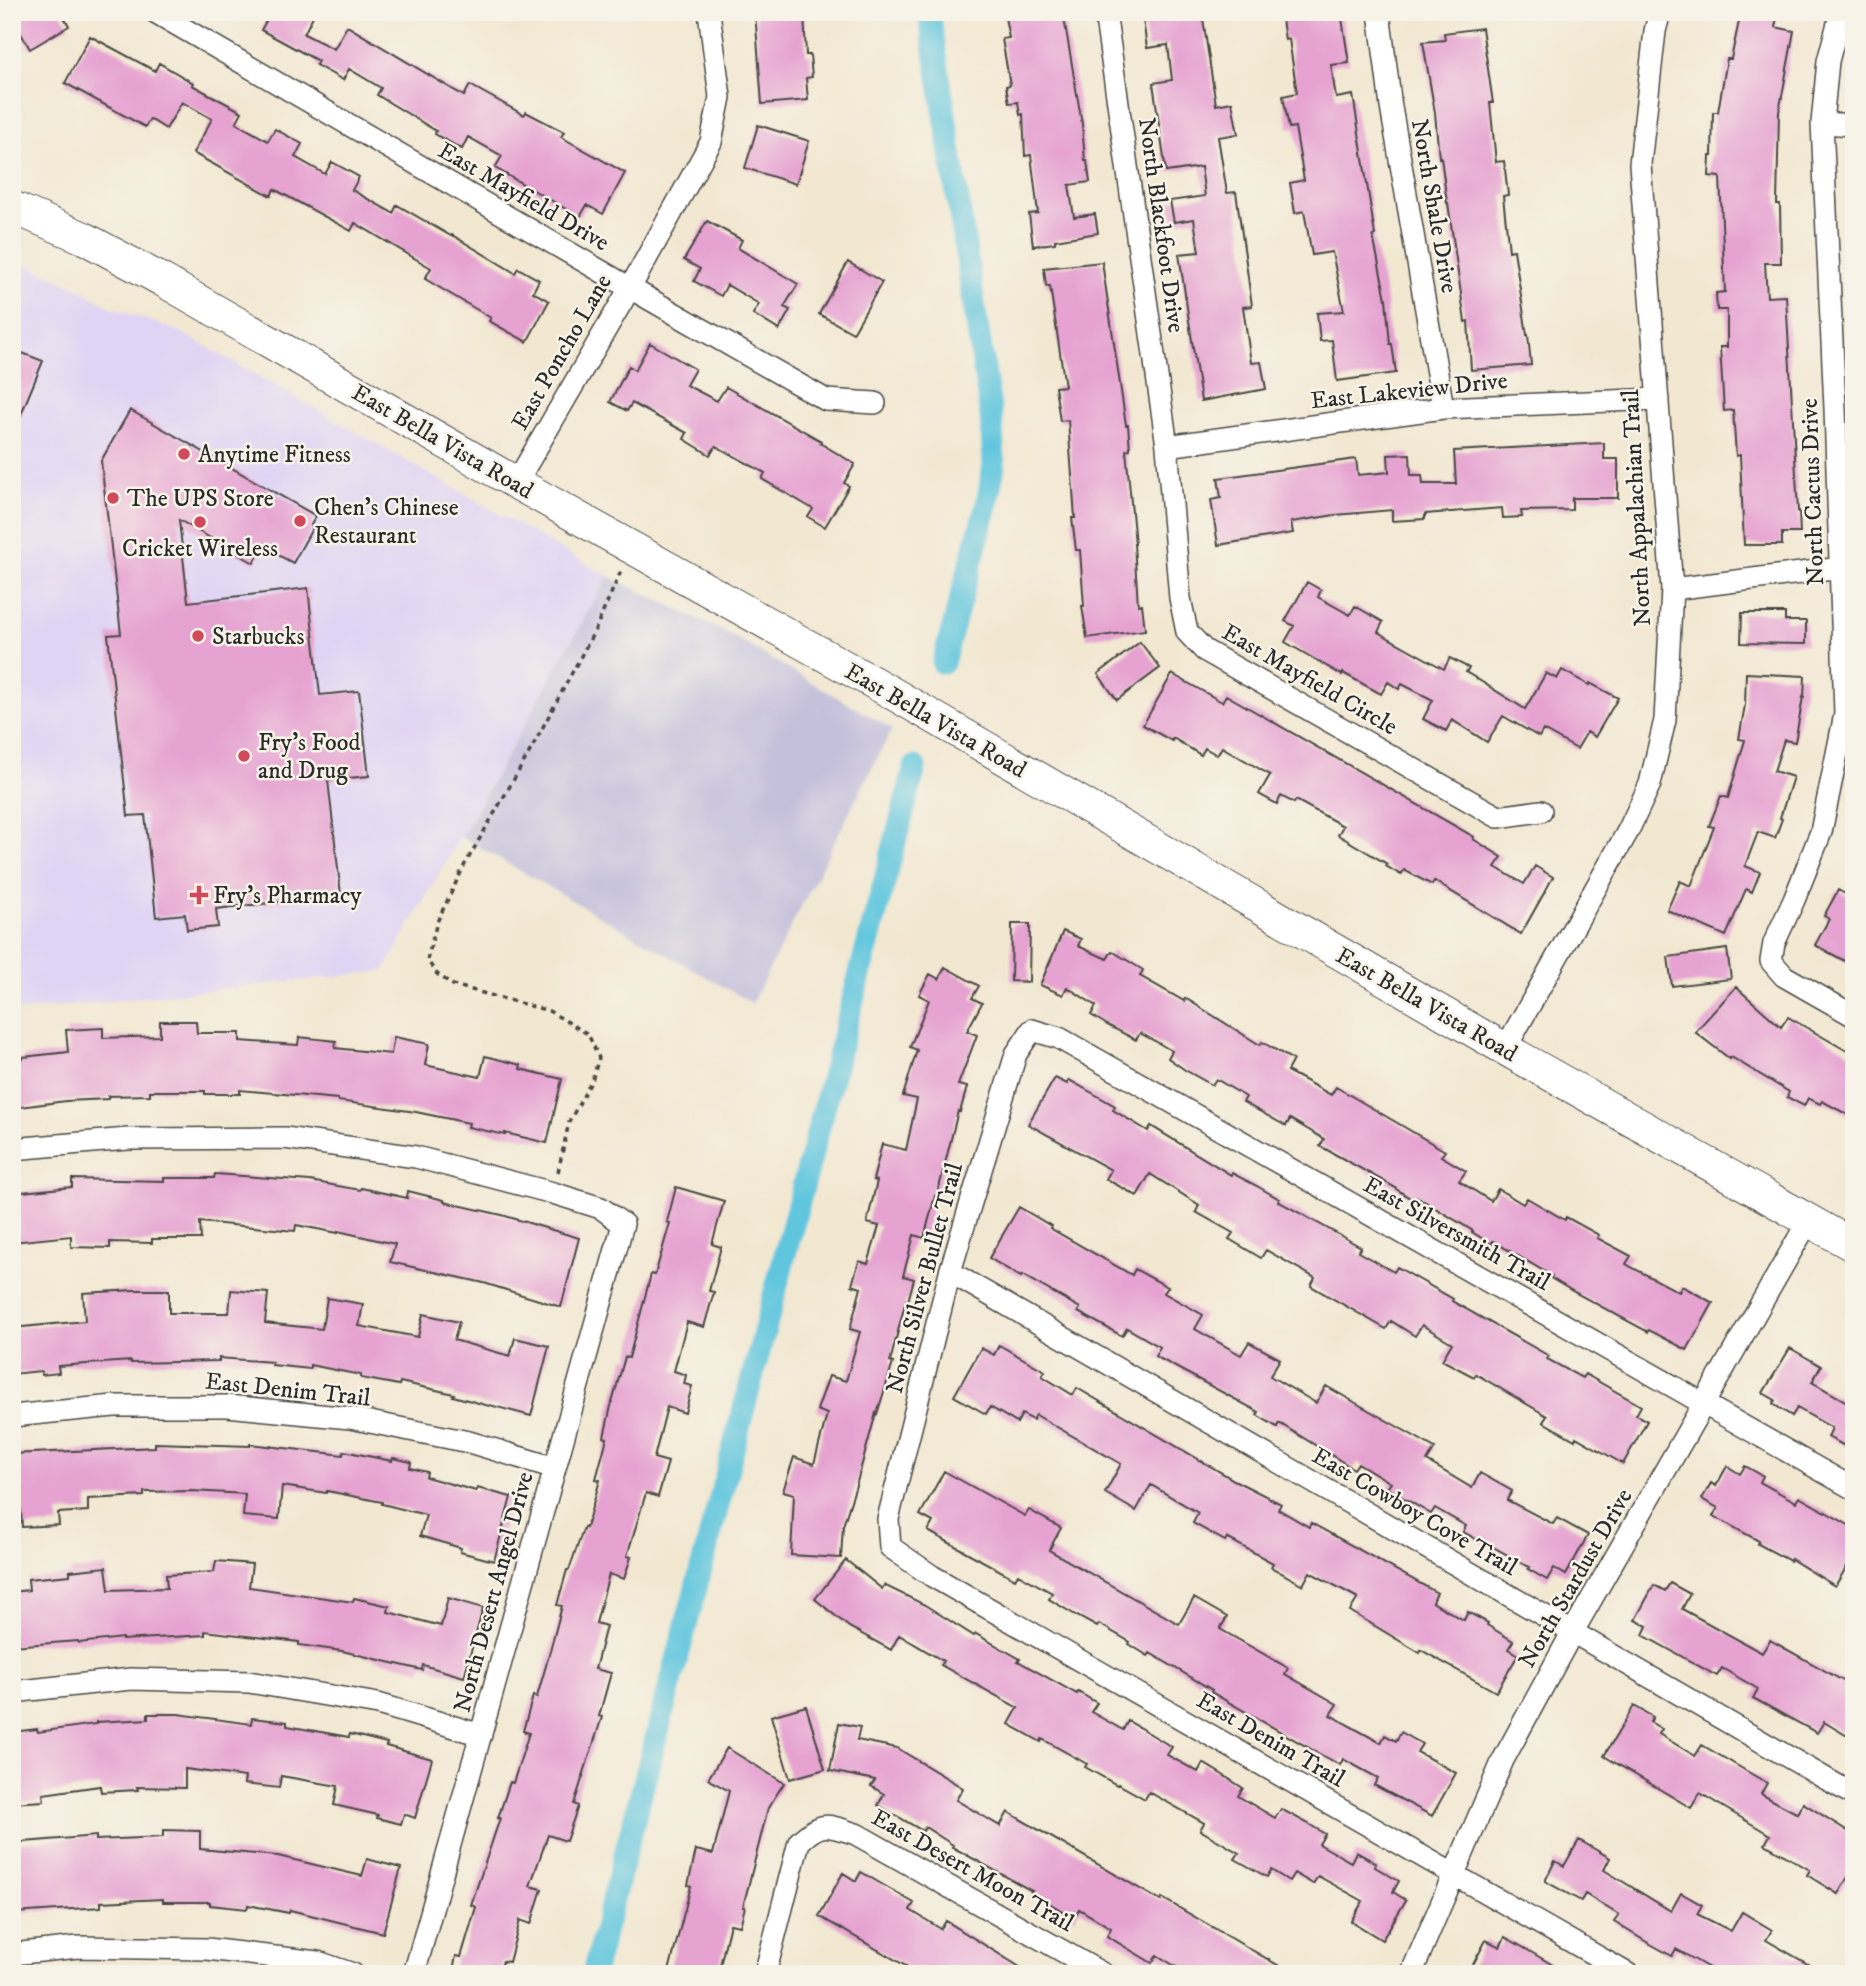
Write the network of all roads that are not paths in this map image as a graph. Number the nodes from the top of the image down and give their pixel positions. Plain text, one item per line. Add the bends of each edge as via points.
1 (155, 12) edge
2 (709, 12) edge
3 (1105, 12) edge
4 (1378, 12) edge
5 (1660, 12) edge
6 (1841, 12) edge
7 (1822, 123) junction
8 (1854, 125) edge
9 (12, 206) edge
10 (630, 288) junction
11 (1658, 398) junction
12 (875, 404) dead end
13 (1443, 408) junction
14 (1844, 408) edge
15 (1167, 446) junction
16 (516, 483) junction
17 (1841, 568) junction
18 (1672, 589) junction
19 (1849, 715) edge
20 (1541, 811) dead end
21 (1854, 1016) edge
22 (1032, 1030) joint
23 (1505, 1049) junction
24 (12, 1149) edge
25 (1809, 1220) junction
26 (1854, 1246) edge
27 (950, 1272) junction
28 (1705, 1403) junction
29 (12, 1416) edge
30 (555, 1468) junction
31 (1854, 1489) edge
32 (890, 1547) joint
33 (1573, 1633) junction
34 (12, 1692) edge
35 (481, 1735) junction
36 (1854, 1795) edge
37 (1454, 1874) junction
38 (12, 1954) edge
39 (353, 1974) edge
40 (414, 1974) edge
41 (765, 1974) edge
42 (1103, 1974) edge
43 (1411, 1974) edge
44 (1628, 1974) edge

1 - 10 street, East Mayfield Drive
2 - 10 street, East Poncho Lane via 720,97 711,142
3 - 15 street, North Blackfoot Drive
4 - 13 street, North Shale Drive
5 - 11 street, North Appalachian Trail via 1640,164
6 - 7 street, North Cactus Drive via 1828,61
7 - 8 street
7 - 14 street, North Cactus Drive
9 - 16 street, East Bella Vista Road via 84,238
10 - 12 street, East Mayfield Drive via 826,400
10 - 16 street, East Poncho Lane
11 - 13 street, East Lakeview Drive
11 - 18 street, North Appalachian Trail
13 - 15 street, East Lakeview Drive
14 - 17 street, North Cactus Drive
15 - 20 street, East Mayfield Circle via 1180,598 1187,632 1204,650 1498,817
16 - 23 street, East Bella Vista Road via 885,689
17 - 18 street
17 - 19 street, North Cactus Drive
18 - 23 street, North Appalachian Trail via 1665,720 1650,784
19 - 21 street, North Cactus Drive via 1821,832 1774,943 1771,961 1784,976
22 - 27 street, North Silver Bullet Trail via 1016,1054
22 - 28 street, East Silversmith Trail via 1059,1038
23 - 25 street, East Bella Vista Road
24 - 30 street, North Desert Angel Drive via 128,1139 285,1139 416,1157 601,1208 623,1224
25 - 26 street, East Bella Vista Road
25 - 28 street, North Stardust Drive
27 - 32 street, North Silver Bullet Trail via 888,1519
27 - 33 street, East Cowboy Cove Trail
28 - 31 street, East Silversmith Trail
28 - 33 street, North Stardust Drive
29 - 30 street, East Denim Trail via 114,1406 241,1407 350,1418 470,1442
30 - 35 street, North Desert Angel Drive
32 - 37 street, East Denim Trail via 932,1576
33 - 36 street, East Cowboy Cove Trail
33 - 37 street, North Stardust Drive via 1503,1760
34 - 35 street via 131,1679 249,1682 378,1704
35 - 40 street, North Desert Angel Drive
37 - 43 street, North Stardust Drive
37 - 44 street, East Denim Trail
38 - 39 street via 78,1947 208,1949 318,1962
41 - 42 street, East Desert Moon Trail via 799,1842 813,1829 828,1825 856,1834

